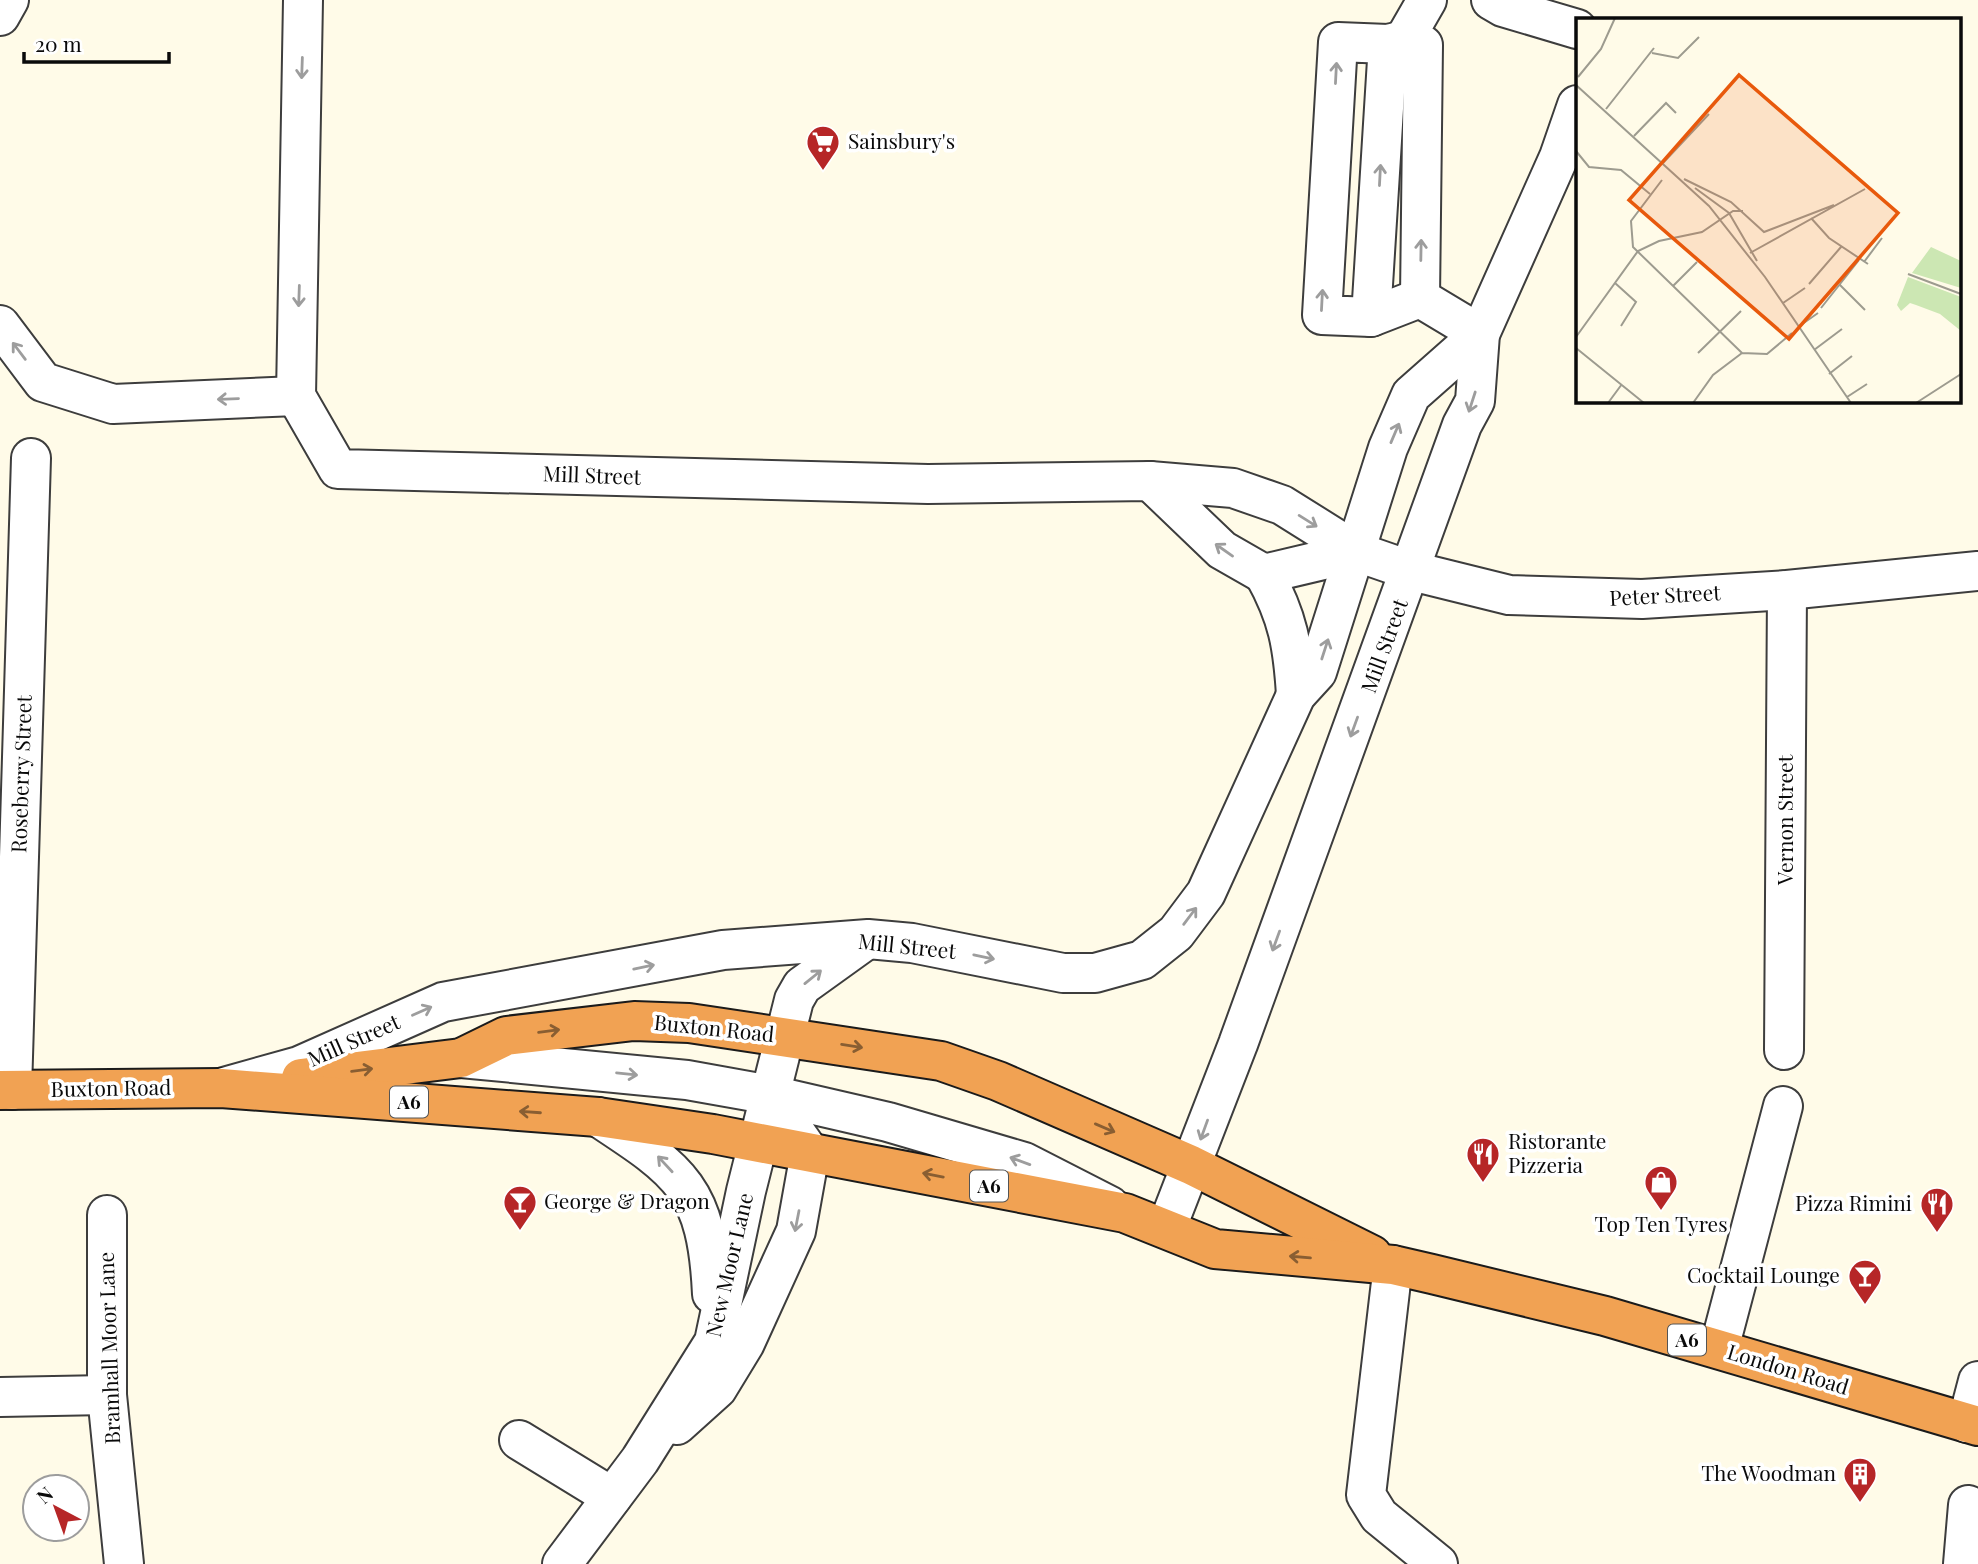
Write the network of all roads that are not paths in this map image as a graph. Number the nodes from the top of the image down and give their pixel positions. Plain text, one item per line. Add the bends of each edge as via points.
1 (9, 0) edge
2 (303, 0) edge
3 (1427, 0) edge
4 (1491, 0) edge
5 (0, 16) edge
6 (1576, 29) edge
7 (1396, 42) junction
8 (1576, 107) edge
9 (1420, 298) junction
10 (1371, 317) junction
11 (0, 326) edge
12 (1480, 334) junction
13 (296, 396) junction
14 (32, 458) dead end
15 (1150, 481) junction
16 (1357, 552) junction
17 (1412, 571) junction
18 (1978, 571) edge
19 (1264, 574) junction
20 (1787, 590) junction
21 (1296, 695) junction
22 (868, 939) junction
23 (785, 1035) junction
24 (1784, 1050) dead end
25 (461, 1058) junction
26 (221, 1088) junction
27 (6, 1090) edge
28 (771, 1095) junction
29 (1783, 1106) dead end
30 (598, 1117) junction
31 (760, 1142) junction
32 (810, 1153) junction
33 (1191, 1165) junction
34 (1125, 1213) junction
35 (107, 1215) dead end
36 (1167, 1227) junction
37 (1393, 1265) junction
38 (715, 1342) junction
39 (1719, 1349) junction
40 (1978, 1381) edge
41 (107, 1395) junction
42 (0, 1397) edge
43 (1973, 1425) edge
44 (520, 1440) dead end
45 (640, 1460) junction
46 (612, 1497) junction
47 (1968, 1506) dead end
48 (124, 1564) edge
49 (562, 1564) edge
50 (1438, 1564) edge
51 (1963, 1564) edge

1 - 5 street
2 -> 13 street
3 - 7 street
4 - 6 street
9 -> 7 street via 1423,45
10 -> 7 street
10 -> 7 street via 1322,315 1338,42
8 - 12 street, Mill Street via 1559,157
9 - 10 street
9 - 12 street
13 -> 11 street via 113,404 43,382
16 -> 12 street, Mill Street via 1388,448 1411,395
12 -> 17 street, Mill Street via 1475,401 1462,425
13 - 15 street, Mill Street via 338,470 914,484
14 - 27 street, Roseberry Street
15 -> 16 street, Mill Street via 1233,488 1260,497 1282,505
19 -> 15 street via 1222,550
16 - 17 street, Peter Street
16 - 19 street
21 -> 16 street, Mill Street via 1317,672
17 - 20 street, Peter Street via 1509,594 1595,600
17 -> 33 street, Mill Street
18 - 20 street, Peter Street
19 - 21 street via 1289,629
20 - 24 street, Vernon Street
22 -> 21 street, Mill Street via 912,943 1063,974 1094,973 1142,960 1176,933 1206,893
23 -> 22 street, New Moor Lane via 802,986
26 -> 22 street, Mill Street via 299,1066 443,1002 723,950
25 -> 23 highway, Buxton Road / A6 via 506,1036 634,1021
23 - 28 street, New Moor Lane
23 -> 33 highway, Buxton Road / A6 via 940,1061
26 -> 25 highway, Buxton Road / A6
25 -> 28 street, A6 via 687,1080
26 - 27 highway, Buxton Road / A6
30 -> 26 highway, Buxton Road / A6
28 - 31 street, New Moor Lane
28 - 32 street
34 -> 28 street, A6 via 1024,1162 888,1122
29 - 39 street
30 - 31 highway, Buxton Road / A6
38 -> 30 street via 704,1219 686,1188 658,1156
31 - 32 highway, Buxton Road / A6
31 - 38 street, New Moor Lane
34 -> 32 highway, Buxton Road / A6
32 -> 45 street, New Moor Lane via 796,1231 745,1343 717,1389
33 - 36 street, Mill Street
33 - 37 highway, London Road / A6
34 - 36 highway, Buxton Road / A6
35 - 41 street, Bramhall Moor Lane
37 -> 36 highway, London Road / A6 via 1215,1249
37 - 39 highway, London Road / A6 via 1605,1316
37 - 50 street via 1366,1495 1379,1516
38 - 45 street, New Moor Lane
39 - 43 highway, London Road / A6
40 - 43 street
41 - 42 street
41 - 48 street, Bramhall Moor Lane
44 - 46 street
45 - 46 street, New Moor Lane
46 - 49 street, New Moor Lane
47 - 51 street

